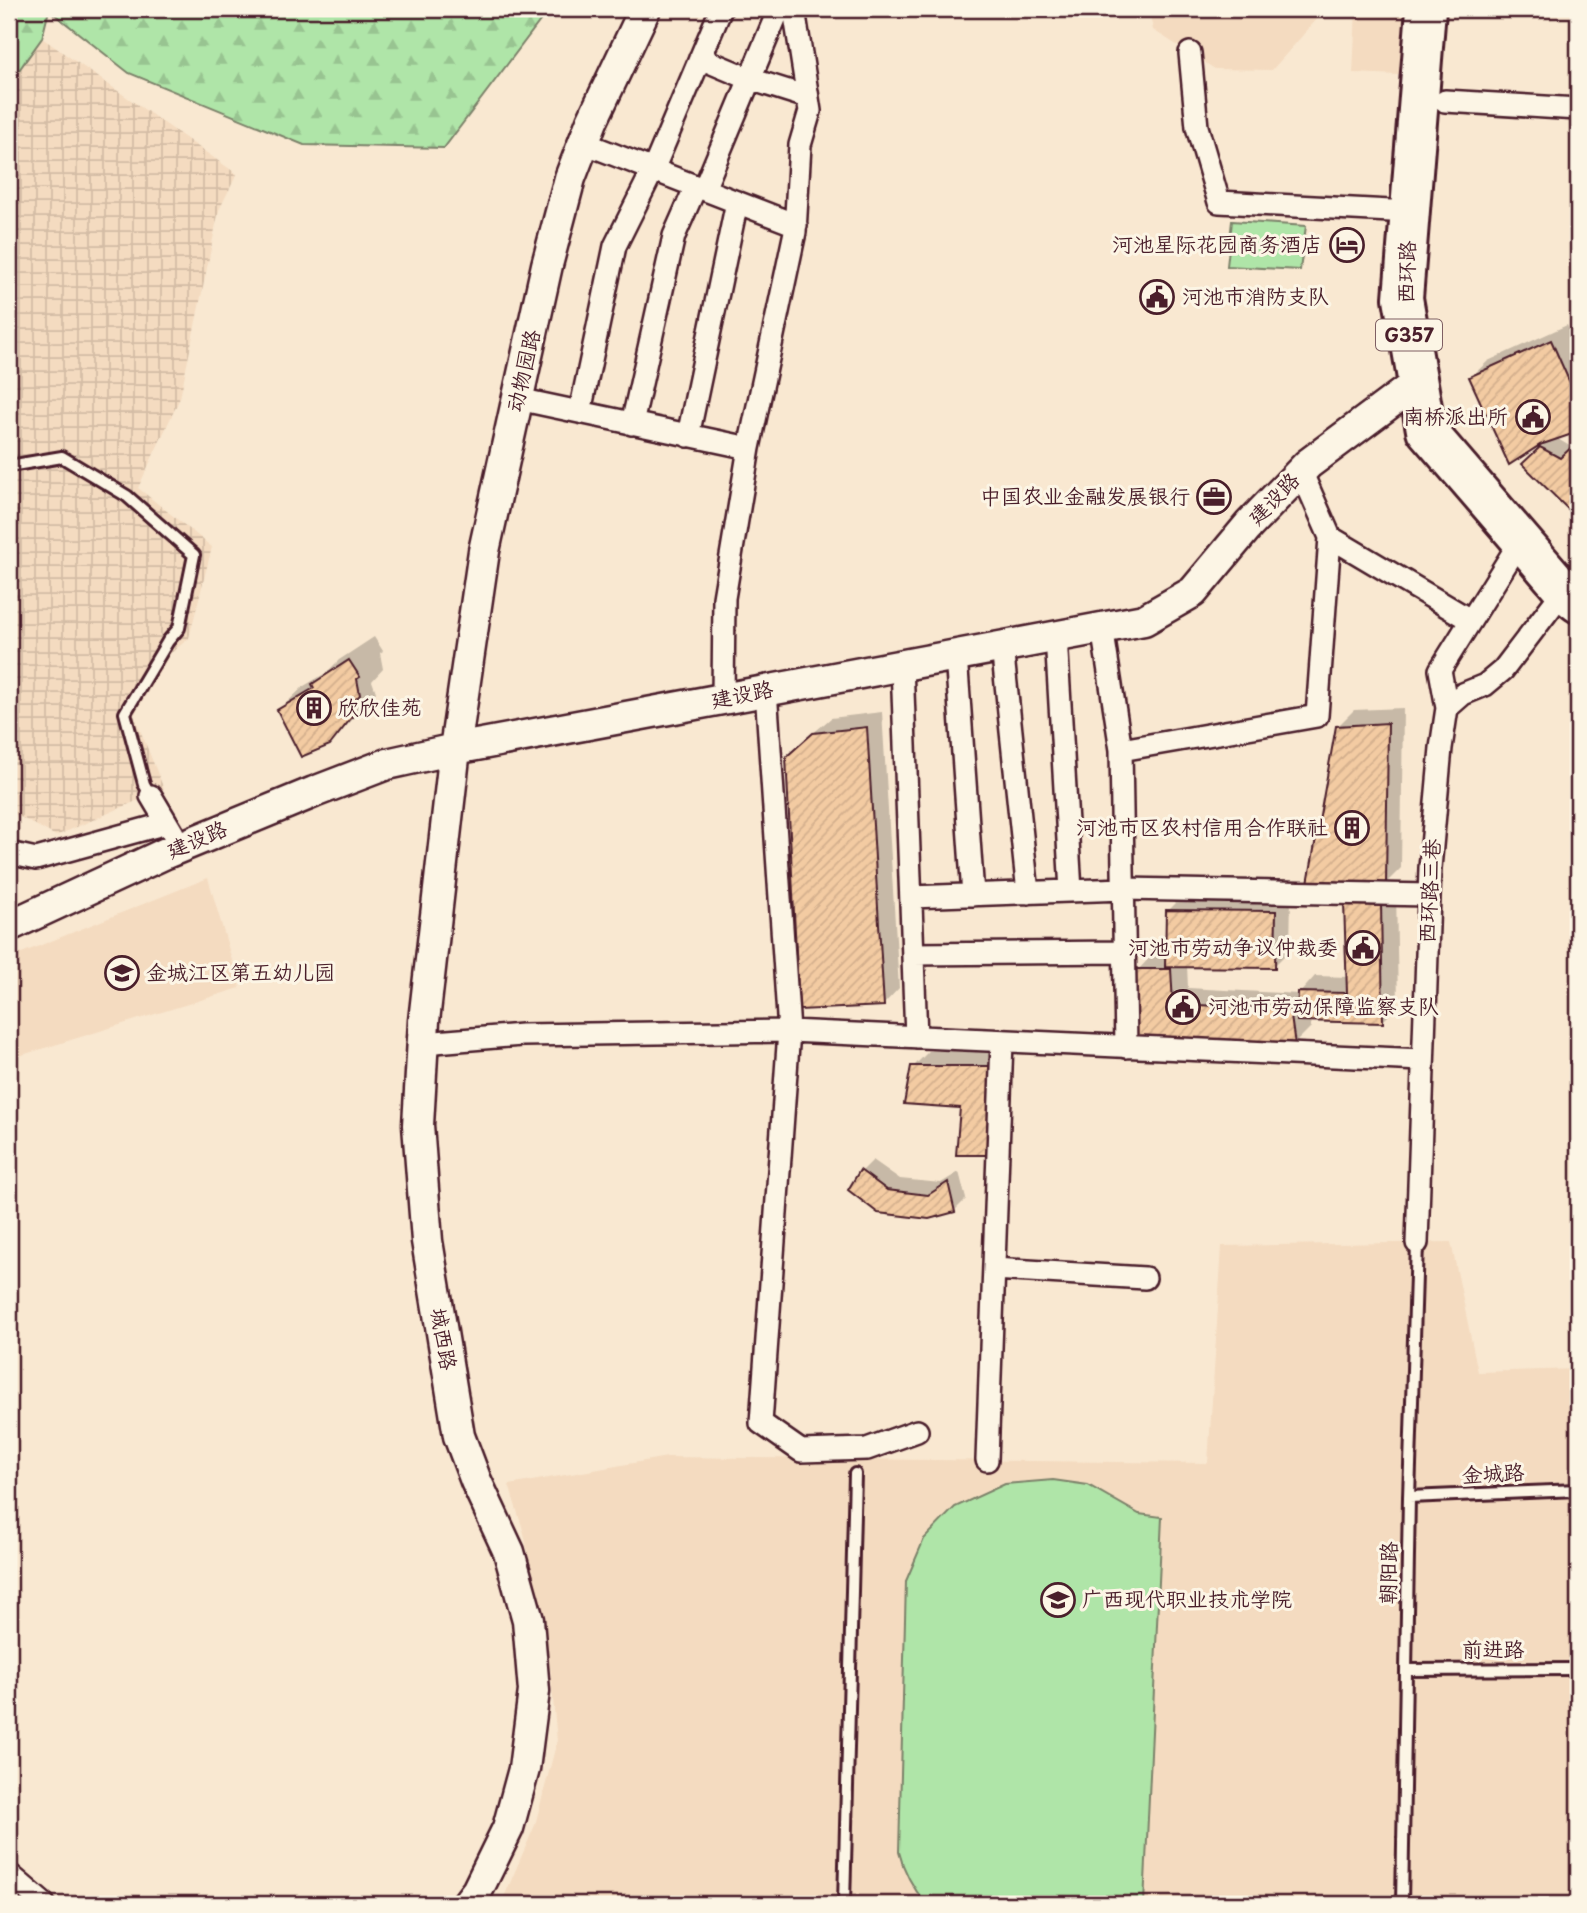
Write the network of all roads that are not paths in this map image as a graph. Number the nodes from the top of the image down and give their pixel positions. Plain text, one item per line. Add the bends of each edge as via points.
1 (645, 9) edge
2 (721, 9) edge
3 (779, 9) edge
4 (794, 9) edge
5 (1426, 9) edge
6 (1452, 9) edge
7 (1190, 53) dead end
8 (700, 58) junction
9 (750, 79) junction
10 (807, 97) junction
11 (1445, 101) junction
12 (1578, 109) edge
13 (584, 143) junction
14 (653, 170) junction
15 (700, 188) junction
16 (737, 202) junction
17 (1410, 212) junction
18 (796, 225) junction
19 (1418, 382) junction
20 (518, 399) junction
21 (580, 412) junction
22 (632, 424) junction
23 (688, 436) junction
24 (750, 448) junction
25 (9, 466) edge
26 (1301, 471) junction
27 (1330, 537) junction
28 (1521, 540) junction
29 (1573, 587) edge
30 (1471, 620) junction
31 (1102, 627) junction
32 (1056, 636) junction
33 (1002, 646) junction
34 (956, 654) junction
35 (902, 665) junction
36 (766, 690) junction
37 (723, 698) junction
38 (1447, 708) junction
39 (455, 749) junction
40 (1121, 750) junction
41 (150, 796) joint
42 (174, 835) junction
43 (9, 853) edge
44 (1124, 890) junction
45 (1071, 891) junction
46 (1028, 893) junction
47 (973, 895) junction
48 (1429, 895) junction
49 (911, 897) junction
50 (9, 926) edge
51 (1125, 952) junction
52 (913, 954) junction
53 (789, 1031) junction
54 (916, 1037) junction
55 (1002, 1041) junction
56 (423, 1043) junction
57 (1126, 1047) junction
58 (1422, 1060) junction
59 (1417, 1243) joint
60 (994, 1269) junction
61 (1145, 1278) dead end
62 (918, 1431) dead end
63 (987, 1460) dead end
64 (855, 1474) dead end
65 (1578, 1490) edge
66 (1409, 1497) junction
67 (1407, 1670) junction
68 (1578, 1670) edge
69 (9, 1874) edge
70 (44, 1904) edge
71 (467, 1904) edge
72 (844, 1904) edge
73 (1402, 1904) edge

1 - 13 street, 动物园路
2 - 8 street
3 - 9 street
4 - 10 street
5 - 17 highway, 西环路 / G357
6 - 11 highway, 西环路 / G357
7 - 17 street via 1197,127 1219,202
8 - 9 street
8 - 14 street
9 - 10 street
9 - 15 street
10 - 18 street via 810,111 800,145
11 - 12 street
11 - 29 highway, 西环路 / G357 via 1429,297 1450,419
13 - 14 street
13 - 20 street, 动物园路 via 563,202
14 - 15 street
14 - 21 street via 615,246
15 - 16 street
15 - 22 street via 674,236
16 - 18 street
16 - 23 street
17 - 19 highway, 西环路 / G357 via 1403,298
18 - 24 street
19 - 26 street, 建设路
19 - 28 highway, 西环路 / G357 via 1426,430
20 - 21 street
20 - 39 street, 动物园路 via 484,551
21 - 22 street
22 - 23 street
23 - 24 street
24 - 37 street via 724,598
25 - 41 lane via 62,457 127,496 194,555 179,628 125,713
26 - 27 street
26 - 31 street, 建设路 via 1194,592 1144,620
27 - 30 street
27 - 40 street via 1317,716
28 - 29 highway, 西环路 / G357
28 - 30 street, 西环路三巷
29 - 38 street via 1503,670
30 - 38 street, 西环路三巷 via 1440,670
31 - 32 street, 建设路
31 - 40 street
32 - 33 street, 建设路
32 - 45 street
33 - 34 street, 建设路
33 - 46 street
34 - 35 street, 建设路
34 - 47 street
35 - 36 street, 建设路
35 - 49 street
36 - 37 street, 建设路
36 - 53 street
37 - 39 street, 建设路
38 - 48 street, 西环路三巷
39 - 42 street, 建设路 via 387,764
39 - 56 street, 城西路
40 - 44 street
41 - 42 street
42 - 43 street via 36,859
42 - 50 street, 建设路
44 - 45 street
44 - 48 street
44 - 51 street
45 - 46 street
46 - 47 street
47 - 49 street
48 - 58 street, 西环路三巷
49 - 52 street
51 - 52 street
51 - 57 street
52 - 54 street
53 - 54 street
53 - 56 street via 522,1035
53 - 62 street via 761,1423 801,1451 867,1449
54 - 55 street
55 - 57 street
55 - 60 street
56 - 71 street, 城西路 via 418,1125 427,1241 459,1436 509,1552 528,1620 534,1691 524,1769 508,1828
57 - 58 street
58 - 59 street, 西环路三巷
59 - 66 lane, 朝阳路
60 - 61 street
60 - 63 street
64 - 72 lane
65 - 66 lane, 金城路
66 - 67 lane, 朝阳路
67 - 68 lane, 前进路
67 - 73 lane, 朝阳路
69 - 70 street

